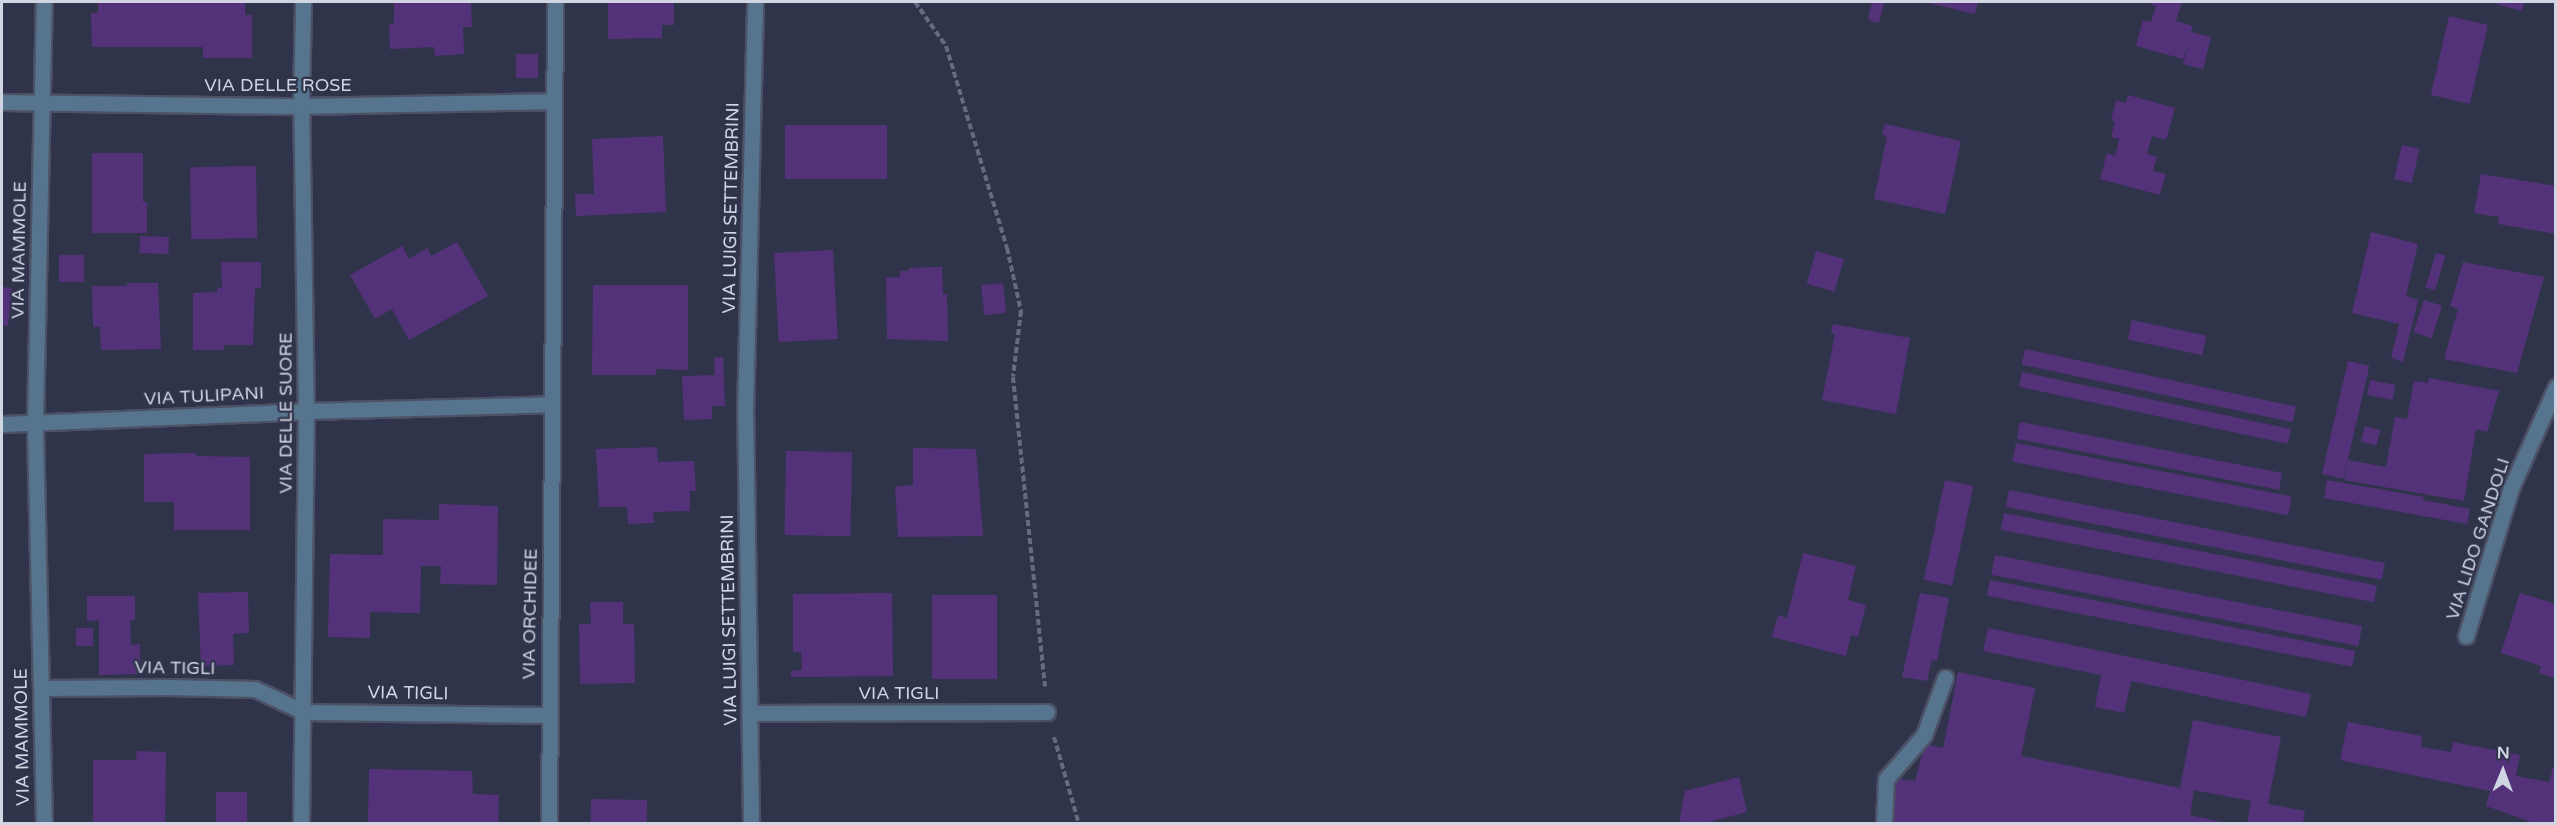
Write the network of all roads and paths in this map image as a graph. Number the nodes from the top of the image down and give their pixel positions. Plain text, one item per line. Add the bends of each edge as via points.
1 (44, 2) edge
2 (303, 2) edge
3 (555, 2) edge
4 (754, 2) edge
5 (915, 2) edge
6 (554, 101) junction
7 (2, 102) edge
8 (41, 102) junction
9 (301, 106) junction
10 (2556, 387) edge
11 (552, 404) junction
12 (306, 411) junction
13 (2, 424) edge
14 (35, 424) junction
15 (2466, 636) dead end
16 (1945, 678) dead end
17 (41, 688) junction
18 (304, 712) junction
19 (1047, 712) junction
20 (751, 713) junction
21 (548, 715) junction
22 (44, 824) edge
23 (301, 824) edge
24 (549, 824) edge
25 (751, 824) edge
26 (1079, 824) edge
27 (1884, 824) edge

1 - 8 street, VIA MAMMOLE
2 - 9 street, VIA DELLE SUORE
3 - 6 street
4 - 20 street, VIA LUIGI SETTEMBRINI via 745,415
5 - 19 path via 946,46 1007,248 1021,311 1012,377
6 - 9 street, VIA DELLE ROSE
6 - 11 street, VIA ORCHIDEE
7 - 8 street, VIA DELLE ROSE
8 - 9 street, VIA DELLE ROSE
8 - 14 street, VIA MAMMOLE
9 - 12 street, VIA DELLE SUORE
10 - 15 street, VIA LIDO GANDOLI via 2511,488
11 - 12 street, VIA TULIPANI
11 - 21 street, VIA ORCHIDEE
12 - 14 street, VIA TULIPANI
12 - 18 street, VIA DELLE SUORE
13 - 14 street, VIA TULIPANI
14 - 17 street, VIA MAMMOLE
16 - 27 street via 1924,735 1886,779
17 - 18 street, VIA TIGLI via 255,689
17 - 22 street, VIA MAMMOLE
18 - 21 street, VIA TIGLI
18 - 23 street, VIA DELLE SUORE
19 - 20 street, VIA TIGLI
19 - 26 path
20 - 25 street, VIA LUIGI SETTEMBRINI
21 - 24 street, VIA ORCHIDEE

